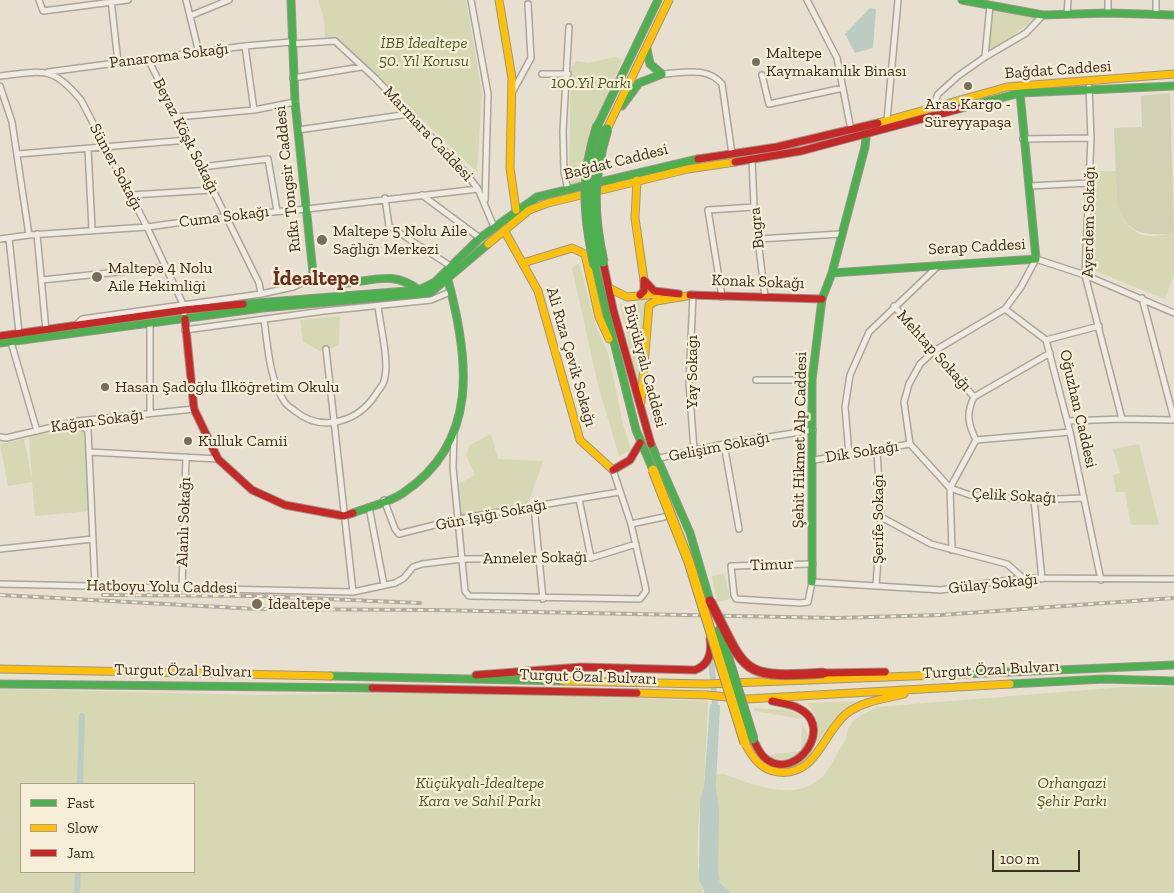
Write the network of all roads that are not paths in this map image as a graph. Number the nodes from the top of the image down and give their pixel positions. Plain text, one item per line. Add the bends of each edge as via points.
1 (39, 0) edge
2 (128, 0) edge
3 (186, 0) edge
4 (229, 0) edge
5 (291, 0) edge
6 (471, 0) edge
7 (499, 0) edge
8 (658, 0) edge
9 (669, 0) edge
10 (807, 0) edge
11 (898, 0) edge
12 (962, 0) edge
13 (1068, 0) edge
14 (1108, 0) edge
15 (1156, 0) edge
16 (111, 1) edge
17 (528, 4) dead end
18 (1005, 4) edge
19 (990, 5) junction
20 (1108, 12) junction
21 (1156, 13) junction
22 (1067, 14) junction
23 (1043, 15) junction
24 (1174, 15) edge
25 (190, 16) junction
26 (569, 27) dead end
27 (291, 43) junction
28 (648, 43) junction
29 (245, 46) junction
30 (199, 53) junction
31 (986, 57) junction
32 (148, 59) junction
33 (118, 62) junction
34 (361, 67) junction
35 (48, 72) junction
36 (542, 74) dead end
37 (568, 74) junction
38 (662, 74) junction
39 (1174, 74) edge
40 (762, 75) dead end
41 (0, 76) edge
42 (293, 78) junction
43 (1089, 85) junction
44 (0, 86) edge
45 (1174, 86) edge
46 (843, 88) junction
47 (512, 92) junction
48 (1020, 93) junction
49 (295, 102) junction
50 (2, 105) edge
51 (933, 107) junction
52 (254, 110) junction
53 (409, 114) junction
54 (176, 118) junction
55 (887, 120) junction
56 (603, 127) junction
57 (298, 130) junction
58 (851, 130) junction
59 (867, 130) junction
60 (1091, 138) junction
61 (1023, 139) junction
62 (188, 140) junction
63 (106, 148) junction
64 (88, 149) junction
65 (18, 154) junction
66 (732, 154) junction
67 (752, 159) junction
68 (201, 166) junction
69 (637, 180) junction
70 (1089, 183) junction
71 (1029, 186) junction
72 (478, 189) junction
73 (212, 190) junction
74 (568, 190) junction
75 (421, 194) junction
76 (131, 196) junction
77 (385, 198) junction
78 (485, 202) junction
79 (754, 207) junction
80 (307, 209) junction
81 (516, 210) junction
82 (277, 211) junction
83 (228, 216) junction
84 (147, 227) junction
85 (494, 227) junction
86 (92, 230) junction
87 (504, 230) junction
88 (29, 234) junction
89 (37, 234) junction
90 (841, 234) junction
91 (9, 238) junction
92 (480, 238) junction
93 (758, 239) junction
94 (0, 240) edge
95 (1036, 259) junction
96 (522, 263) junction
97 (599, 264) junction
98 (940, 264) junction
99 (166, 267) junction
100 (452, 267) junction
101 (313, 273) junction
102 (832, 273) junction
103 (1084, 275) junction
104 (42, 280) junction
105 (448, 280) junction
106 (644, 280) junction
107 (609, 288) junction
108 (419, 290) junction
109 (450, 292) junction
110 (261, 294) junction
111 (658, 294) junction
112 (693, 295) junction
113 (640, 296) junction
114 (722, 297) junction
115 (765, 297) junction
116 (1142, 298) junction
117 (822, 299) junction
118 (378, 306) junction
119 (894, 306) junction
120 (1005, 309) junction
121 (184, 311) junction
122 (1174, 313) edge
123 (264, 320) junction
124 (150, 324) junction
125 (74, 326) junction
126 (1100, 326) junction
127 (92, 328) junction
128 (185, 330) junction
129 (46, 331) junction
130 (19, 333) junction
131 (0, 336) edge
132 (1046, 340) junction
133 (11, 342) junction
134 (0, 343) edge
135 (326, 349) dead end
136 (616, 350) junction
137 (934, 351) junction
138 (1050, 353) junction
139 (756, 380) dead end
140 (812, 380) junction
141 (974, 397) junction
142 (194, 409) junction
143 (641, 410) junction
144 (150, 414) junction
145 (1122, 419) junction
146 (1174, 420) edge
147 (1067, 421) junction
148 (73, 422) junction
149 (334, 423) junction
150 (454, 430) junction
151 (813, 430) junction
152 (37, 431) junction
153 (1070, 432) junction
154 (0, 437) edge
155 (976, 440) junction
156 (640, 443) junction
157 (724, 444) junction
158 (910, 444) junction
159 (694, 450) junction
160 (877, 451) junction
161 (89, 452) junction
162 (849, 455) junction
163 (655, 456) junction
164 (186, 457) junction
165 (218, 459) junction
166 (814, 460) junction
167 (657, 469) junction
168 (613, 470) junction
169 (950, 488) junction
170 (619, 492) junction
171 (579, 498) junction
172 (1083, 498) junction
173 (384, 500) junction
174 (1034, 500) junction
175 (534, 506) junction
176 (369, 507) junction
177 (344, 516) junction
178 (664, 517) dead end
179 (881, 517) junction
180 (458, 519) junction
181 (631, 524) junction
182 (740, 529) dead end
183 (93, 539) junction
184 (636, 544) junction
185 (0, 548) edge
186 (952, 550) junction
187 (591, 558) junction
188 (462, 559) junction
189 (540, 559) junction
190 (813, 564) junction
191 (1023, 578) junction
192 (1042, 579) junction
193 (1174, 579) edge
194 (1101, 580) junction
195 (812, 582) junction
196 (0, 584) edge
197 (384, 585) junction
198 (95, 586) junction
199 (876, 586) junction
200 (182, 588) junction
201 (353, 592) junction
202 (543, 599) junction
203 (710, 601) junction
204 (800, 603) joint
205 (710, 631) junction
206 (1174, 665) edge
207 (0, 669) edge
208 (950, 675) junction
209 (445, 679) junction
210 (1174, 681) edge
211 (0, 684) edge
212 (920, 690) junction
213 (747, 699) junction
214 (749, 741) junction

1 - 16 street via 43,11
2 - 16 street
3 - 25 street
4 - 25 street
5 - 27 main road, Rıfkı Tongsir Caddesi
6 - 78 street via 488,94
7 - 47 main road
8 - 56 main road, Büyükyalı Caddesi
9 - 28 main road, Büyükyalı Caddesi
10 - 46 street via 837,58
11 - 55 street
12 - 19 main road
13 - 22 street
14 - 20 street
15 - 21 street
16 - 33 street
17 - 47 street via 531,58
18 - 19 main road
18 - 23 main road
19 - 31 street
20 - 21 main road
20 - 22 main road
21 - 24 main road
22 - 23 main road
23 - 31 street via 1026,33
25 - 30 street
26 - 37 street
27 - 29 street, Panaroma Sokağı
27 - 34 street, Marmara Caddesi via 335,41
27 - 42 main road, Rıfkı Tongsir Caddesi
28 - 38 main road via 648,63
28 - 56 main road, Büyükyalı Caddesi
29 - 30 street, Panaroma Sokağı
29 - 52 street
30 - 32 street, Panaroma Sokağı
31 - 51 street via 938,94
32 - 33 street, Panaroma Sokağı
32 - 54 street, Beyaz Köşk Sokağı
33 - 35 street, Panaroma Sokağı
34 - 42 street
34 - 53 street, Marmara Caddesi
35 - 41 street
35 - 63 street, Sümer Sokağı via 69,86 81,100
36 - 37 street
37 - 74 street via 563,131
38 - 56 main road via 639,83
38 - 66 street via 702,72 717,78 722,84
39 - 43 main road, Bağdat Caddesi
40 - 46 street via 769,104
42 - 49 main road, Rıfkı Tongsir Caddesi
43 - 45 main road, Bağdat Caddesi
43 - 48 main road, Bağdat Caddesi
43 - 51 main road, Bağdat Caddesi via 1020,85
43 - 60 street, Ayerdem Sokağı
44 - 50 street
46 - 58 street
47 - 81 main road via 510,168
48 - 59 main road, Bağdat Caddesi
48 - 61 main road
49 - 52 street
49 - 57 main road, Rıfkı Tongsir Caddesi
50 - 65 street via 10,112
51 - 55 main road, Bağdat Caddesi
52 - 54 street
53 - 57 street
53 - 72 street, Marmara Caddesi
54 - 62 street, Beyaz Köşk Sokağı
55 - 59 main road, Bağdat Caddesi
56 - 97 main road, Büyükyalı Caddesi, bridge via 592,198
57 - 80 main road, Rıfkı Tongsir Caddesi
58 - 59 main road, Bağdat Caddesi
58 - 66 main road, Bağdat Caddesi
59 - 67 main road, Bağdat Caddesi via 801,151
59 - 90 main road, Şehit Hikmet Alp Caddesi
60 - 61 street
60 - 70 street, Ayerdem Sokağı
61 - 71 main road
62 - 63 street
62 - 68 street, Beyaz Köşk Sokağı
63 - 64 street
63 - 76 street, Sümer Sokağı
64 - 65 street
64 - 86 street
65 - 88 street
66 - 74 main road, Bağdat Caddesi via 684,161
67 - 69 main road, Bağdat Caddesi
67 - 79 street, Bugra
68 - 73 street, Beyaz Köşk Sokağı
68 - 82 street via 268,159
69 - 87 main road, Bağdat Caddesi via 529,210
69 - 106 main road via 636,230
70 - 71 street
70 - 103 street, Ayerdem Sokağı
71 - 95 main road
72 - 75 street, Cuma Sokağı
72 - 78 street, Marmara Caddesi
73 - 76 street
73 - 83 street, Beyaz Köşk Sokağı
74 - 81 main road, Bağdat Caddesi via 537,197
75 - 77 street, Cuma Sokağı
75 - 92 street
76 - 84 street, Sümer Sokağı
77 - 80 street, Cuma Sokağı
77 - 100 street via 389,226
78 - 85 street, Marmara Caddesi
79 - 93 street, Bugra
79 - 114 street via 708,210
80 - 82 street, Cuma Sokağı
80 - 101 main road, Rıfkı Tongsir Caddesi
81 - 85 main road, Bağdat Caddesi
82 - 83 street, Cuma Sokağı
83 - 84 street, Cuma Sokağı
83 - 110 street, Beyaz Köşk Sokağı via 259,282
84 - 86 street, Cuma Sokağı
84 - 99 street, Sümer Sokağı
85 - 92 main road, Bağdat Caddesi
86 - 89 street, Cuma Sokağı
87 - 96 main road, Ali Rıza Çevik Sokağı
87 - 105 main road, Bağdat Caddesi
88 - 89 street, Cuma Sokağı
88 - 91 street, Cuma Sokağı
89 - 104 street
90 - 93 street
90 - 102 main road, Şehit Hikmet Alp Caddesi
91 - 94 street, Cuma Sokağı
91 - 130 street
92 - 100 main road, Bağdat Caddesi
93 - 115 street, Bugra
95 - 98 main road, Serap Caddesi
95 - 103 street, Serap Caddesi
95 - 120 street
96 - 136 main road via 572,248 585,254 599,317
96 - 168 main road, Ali Rıza Çevik Sokağı via 538,291 580,440
97 - 107 main road, Büyükyalı Caddesi
97 - 136 main road, Büyükyalı Caddesi
98 - 102 main road, Serap Caddesi
98 - 119 street
99 - 104 street
99 - 121 street, Sümer Sokağı
100 - 108 main road, Bağdat Caddesi via 435,282
101 - 108 main road, Rıfkı Tongsir Caddesi via 339,283 402,278
101 - 110 street via 293,287
102 - 117 main road, Şehit Hikmet Alp Caddesi
103 - 116 street, Serap Caddesi
103 - 126 street, Ayerdem Sokağı
104 - 129 street
105 - 109 main road
105 - 121 main road, Bağdat Caddesi via 430,293 263,308
106 - 111 main road via 648,288
106 - 113 main road via 644,291
107 - 113 main road via 622,298
107 - 143 main road, Büyükyalı Caddesi
108 - 121 main road, Bağdat Caddesi via 322,296
109 - 118 street via 431,300
109 - 150 main road via 459,320 466,377 460,419
110 - 121 street
111 - 112 main road
111 - 113 main road
112 - 114 main road, Konak Sokağı
112 - 143 main road via 656,301 649,306
112 - 159 street, Yay Sokağı via 689,383
114 - 115 main road, Konak Sokağı
115 - 117 main road, Konak Sokağı
116 - 122 street, Serap Caddesi
116 - 146 street
117 - 140 main road, Şehit Hikmet Alp Caddesi
118 - 123 street
118 - 149 street via 385,360 384,382 353,418
119 - 137 street, Mehtap Sokağı
119 - 162 street via 868,332 850,375 845,406
120 - 132 street, Oğuzhan Caddesi
120 - 137 street, Çelik Sokağı
121 - 124 main road, Bağdat Caddesi
121 - 125 street via 82,319
121 - 127 main road, Bağdat Caddesi
121 - 128 main road
123 - 128 street
123 - 149 street via 273,378 284,402 303,418
124 - 127 main road, Bağdat Caddesi
124 - 144 street
125 - 127 main road, Bağdat Caddesi
125 - 129 main road, Bağdat Caddesi
126 - 132 street
126 - 145 street, Ayerdem Sokağı
127 - 133 main road, Bağdat Caddesi
128 - 142 main road
129 - 130 main road, Bağdat Caddesi
130 - 131 main road, Bağdat Caddesi
132 - 138 street, Oğuzhan Caddesi
133 - 134 main road, Bağdat Caddesi
133 - 152 street
135 - 149 street
136 - 156 main road, Büyükyalı Caddesi
137 - 141 street, Mehtap Sokağı
137 - 158 street, Çelik Sokağı via 920,364 904,402
138 - 141 street
138 - 147 street, Oğuzhan Caddesi
139 - 140 street
140 - 151 main road, Şehit Hikmet Alp Caddesi
141 - 155 street via 968,415
142 - 144 street, Kağan Sokağı
142 - 165 main road
143 - 163 main road, Büyükyalı Caddesi
144 - 148 street, Kağan Sokağı
145 - 146 street
145 - 147 street
147 - 153 street, Oğuzhan Caddesi
148 - 152 street, Kağan Sokağı
148 - 161 street via 88,430
149 - 177 street
150 - 173 main road via 437,463 402,494
150 - 180 street via 453,468
151 - 157 street, Gelişim Sokağı
151 - 166 main road, Şehit Hikmet Alp Caddesi
152 - 154 street, Kağan Sokağı
153 - 155 street
153 - 172 street, Oğuzhan Caddesi
155 - 169 street
156 - 167 main road, Büyükyalı Caddesi
156 - 168 main road via 628,464
157 - 159 street, Gelişim Sokağı
157 - 182 street
158 - 160 street, Dik Sokağı
158 - 169 street, Çelik Sokağı
159 - 163 street, Gelişim Sokağı via 660,458
160 - 162 street, Dik Sokağı
160 - 179 street, Şerife Sokağı
161 - 164 street
161 - 183 street
162 - 166 street, Dik Sokağı
163 - 167 main road, Büyükyalı Caddesi
164 - 165 street
164 - 200 street, Alanlı Sokağı
165 - 177 main road via 252,490 285,505
166 - 190 main road, Şehit Hikmet Alp Caddesi
167 - 203 main road, Büyükyalı Caddesi via 690,533
167 - 205 main road, Büyükyalı Caddesi, bridge
168 - 170 street
169 - 174 street, Çelik Sokağı via 970,495
169 - 186 street
170 - 171 street, Gün Işığı Sokağı
170 - 181 street
171 - 175 street, Gün Işığı Sokağı
171 - 187 street
172 - 174 street, Çelik Sokağı
172 - 194 street, Oğuzhan Caddesi
173 - 176 main road
173 - 180 street, Gün Işığı Sokağı via 399,534
174 - 192 street
175 - 180 street, Gün Işığı Sokağı
175 - 189 street
176 - 177 main road
176 - 197 street
177 - 201 street
178 - 181 street
179 - 186 street via 931,544
179 - 199 street, Şerife Sokağı
180 - 188 street
181 - 184 street
183 - 185 street
183 - 198 street
184 - 187 street, Anneler Sokağı
184 - 202 street via 646,591 640,599
186 - 191 street via 1007,564
187 - 189 street, Anneler Sokağı
188 - 189 street, Anneler Sokağı
188 - 197 street, Anneler Sokağı via 422,564 413,567 395,583
188 - 202 street via 464,591 468,596
189 - 202 street
190 - 195 main road, Şehit Hikmet Alp Caddesi
190 - 204 street, Timur via 732,566 736,599
191 - 192 street, Gülay Sokağı
191 - 199 street, Gülay Sokağı via 956,589
192 - 194 street, Gülay Sokağı
193 - 194 street, Gülay Sokağı
195 - 199 street, Gülay Sokağı
195 - 204 street, Şehit Hikmet Alp Caddesi via 808,602
196 - 198 street, Hatboyu Yolu Caddesi
197 - 201 street, Hatboyu Yolu Caddesi
198 - 200 street, Hatboyu Yolu Caddesi
200 - 201 street, Hatboyu Yolu Caddesi
203 - 208 main road, bridge via 736,654 742,662 764,674 882,672
203 - 214 main road, Büyükyalı Caddesi, bridge
205 - 209 main road via 710,655 700,669 581,667
205 - 214 main road, Büyükyalı Caddesi, bridge
206 - 208 main road, Turgut Özal Bulvarı
207 - 209 main road, Turgut Özal Bulvarı
208 - 209 main road, Turgut Özal Bulvarı via 723,684
210 - 212 main road, Turgut Özal Bulvarı via 1104,679
211 - 213 main road, Turgut Özal Bulvarı via 514,690
212 - 213 main road, Turgut Özal Bulvarı
212 - 214 main road via 865,703 848,713 833,728 814,759 796,771 782,773 766,769 753,758
213 - 214 main road via 795,706 811,718 815,731 807,754 798,762 789,764 777,764 764,758

